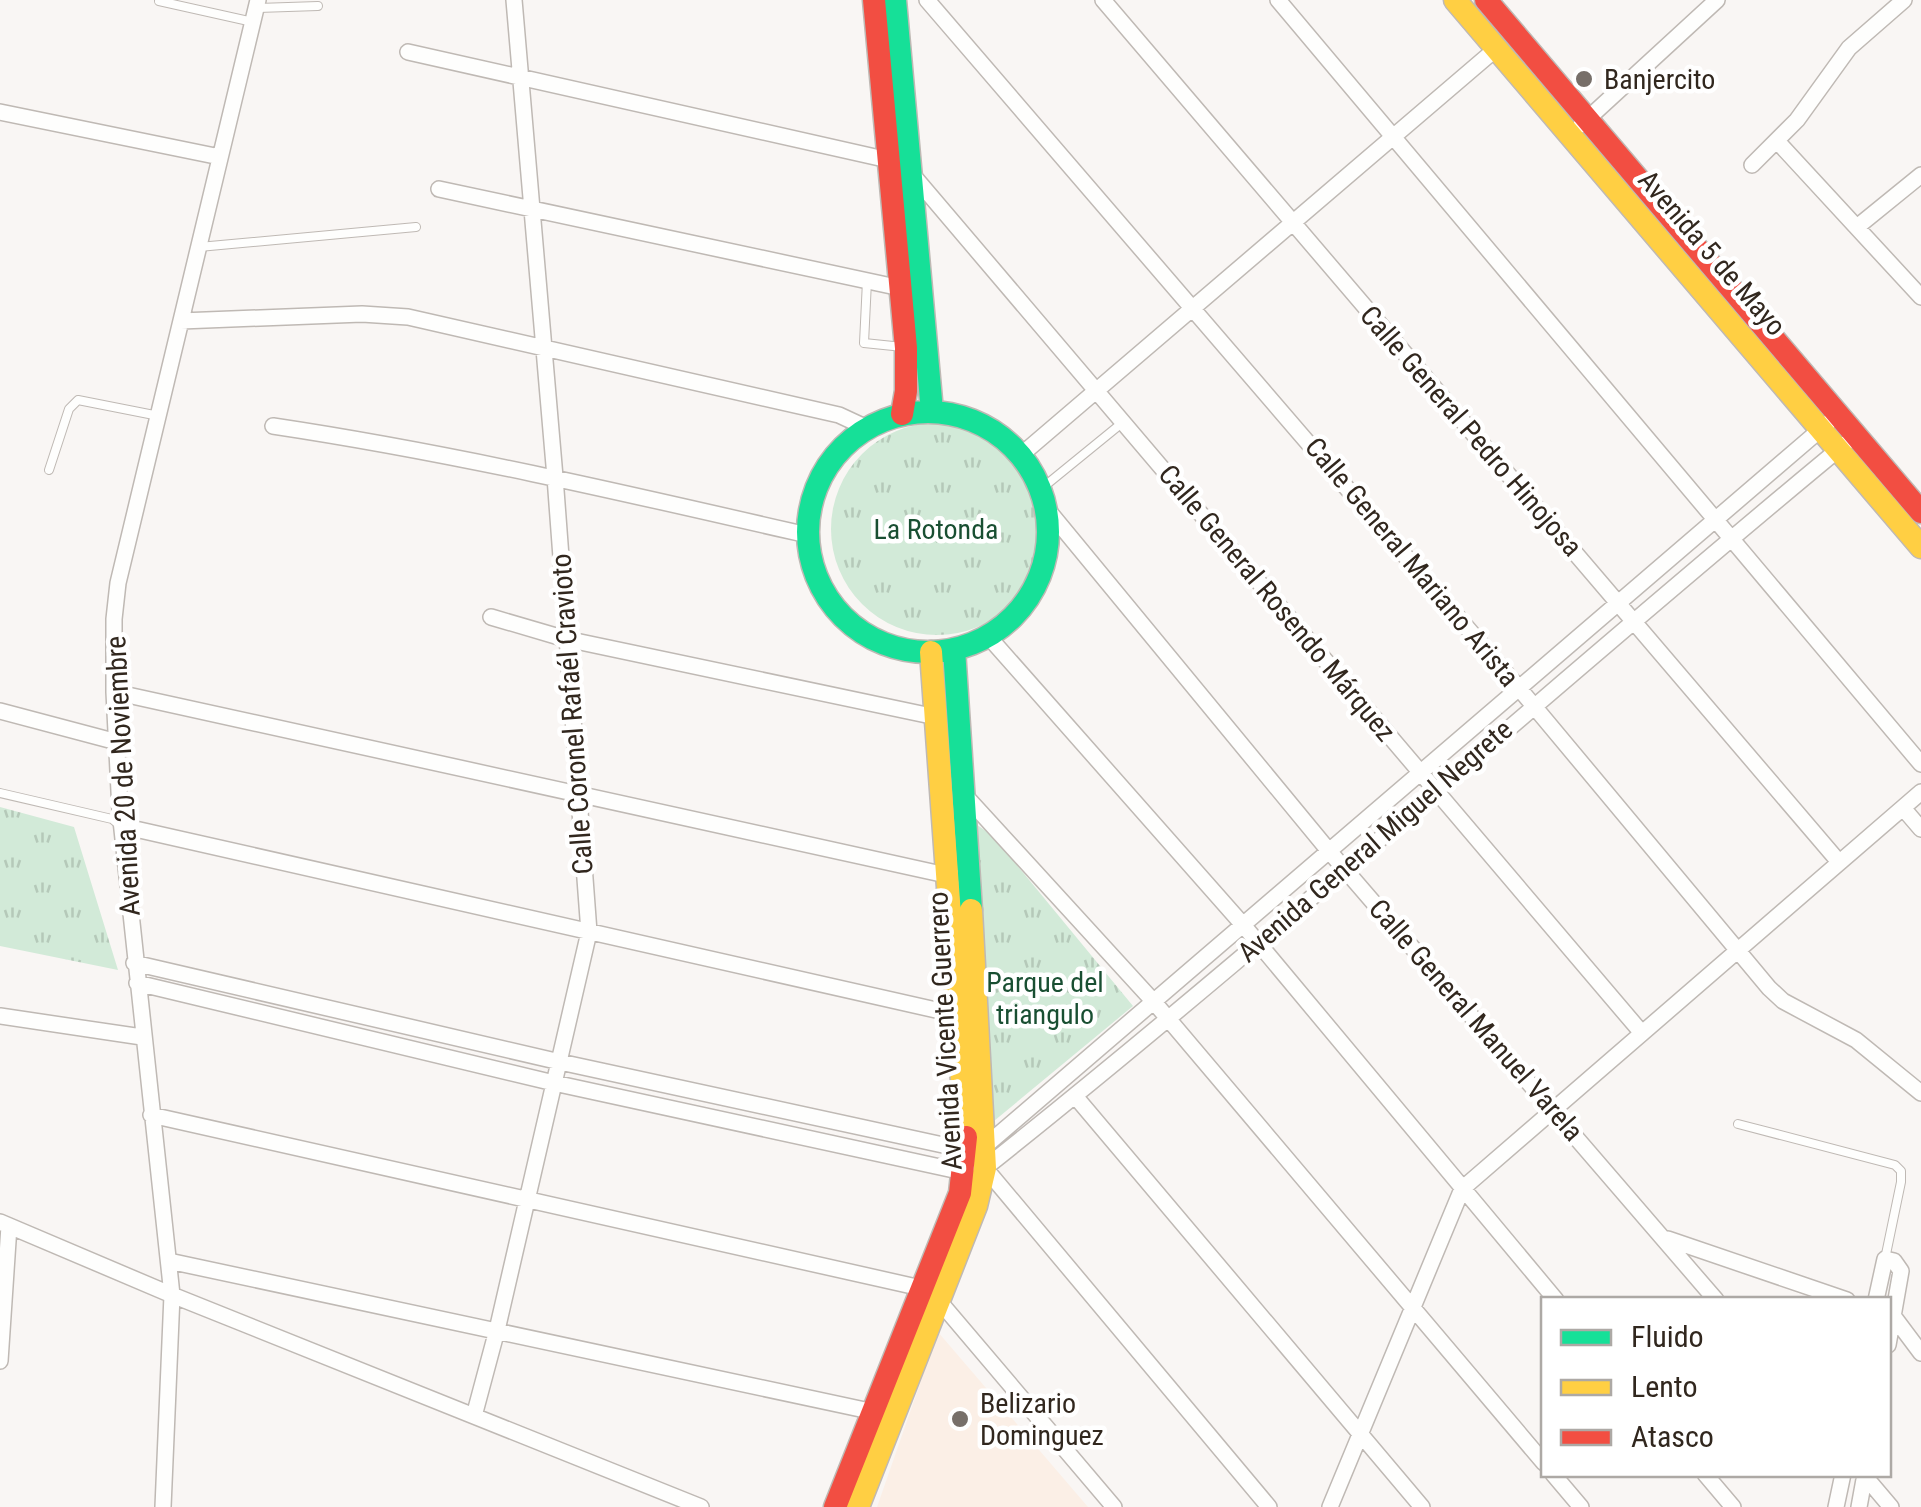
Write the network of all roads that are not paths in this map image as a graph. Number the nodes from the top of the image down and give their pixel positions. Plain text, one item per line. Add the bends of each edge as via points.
1 (514, 0) edge
2 (927, 0) edge
3 (1102, 0) edge
4 (1278, 0) edge
5 (1455, 0) edge
6 (1486, 0) edge
7 (1717, 0) edge
8 (1904, 0) edge
9 (883, 1) edge
10 (158, 2) edge
11 (318, 6) dead end
12 (256, 10) edge
13 (1497, 48) junction
14 (408, 52) dead end
15 (520, 76) junction
16 (0, 112) edge
17 (1579, 127) junction
18 (1394, 136) junction
19 (1777, 141) junction
20 (220, 158) junction
21 (890, 160) junction
22 (1752, 165) dead end
23 (912, 174) junction
24 (1921, 175) edge
25 (439, 189) dead end
26 (532, 209) junction
27 (1292, 224) junction
28 (416, 227) dead end
29 (1857, 227) junction
30 (199, 248) junction
31 (867, 281) junction
32 (912, 290) junction
33 (1921, 297) edge
34 (1194, 307) junction
35 (181, 321) junction
36 (543, 347) junction
37 (906, 348) junction
38 (1098, 390) junction
39 (932, 411) junction
40 (902, 414) junction
41 (159, 416) junction
42 (1124, 422) junction
43 (1830, 422) junction
44 (273, 426) dead end
45 (867, 428) junction
46 (1848, 442) junction
47 (1022, 455) junction
48 (49, 470) dead end
49 (555, 476) junction
50 (1044, 499) junction
51 (1921, 512) edge
52 (1716, 519) junction
53 (807, 535) junction
54 (1732, 538) junction
55 (1921, 547) edge
56 (1618, 602) junction
57 (492, 617) dead end
58 (1634, 620) junction
59 (988, 636) junction
60 (566, 640) junction
61 (943, 651) junction
62 (1518, 687) junction
63 (114, 692) junction
64 (1533, 705) junction
65 (0, 711) edge
66 (936, 717) junction
67 (116, 742) junction
68 (1921, 764) edge
69 (1420, 772) junction
70 (941, 778) junction
71 (1434, 790) junction
72 (1921, 792) edge
73 (0, 793) edge
74 (963, 793) junction
75 (577, 795) junction
76 (1903, 808) junction
77 (122, 826) junction
78 (1921, 829) edge
79 (1330, 851) junction
80 (1840, 862) junction
81 (1344, 868) junction
82 (957, 877) junction
83 (1244, 926) junction
84 (589, 932) junction
85 (1258, 942) junction
86 (1737, 950) junction
87 (134, 963) junction
88 (137, 983) junction
89 (1154, 1002) junction
90 (0, 1016) edge
91 (966, 1017) junction
92 (1168, 1018) junction
93 (1641, 1032) junction
94 (142, 1038) junction
95 (560, 1062) junction
96 (554, 1082) junction
97 (1921, 1094) edge
98 (1075, 1096) junction
99 (1553, 1109) junction
100 (151, 1115) junction
101 (1738, 1124) dead end
102 (975, 1159) junction
103 (1462, 1189) junction
104 (527, 1198) junction
105 (5, 1224) edge
106 (1664, 1238) junction
107 (1885, 1259) junction
108 (169, 1261) junction
109 (921, 1288) junction
110 (172, 1296) junction
111 (1553, 1297) edge
112 (1713, 1297) edge
113 (1838, 1297) edge
114 (1877, 1297) edge
115 (940, 1302) junction
116 (1413, 1308) junction
117 (1891, 1316) edge
118 (1921, 1328) edge
119 (497, 1330) junction
120 (1921, 1353) edge
121 (0, 1360) edge
122 (883, 1414) junction
123 (474, 1416) junction
124 (1362, 1432) junction
125 (1541, 1459) edge
126 (1556, 1477) edge
127 (1708, 1477) edge
128 (1841, 1477) edge
129 (1864, 1477) edge
130 (1866, 1477) edge
131 (163, 1507) edge
132 (701, 1507) edge
133 (835, 1507) edge
134 (858, 1507) edge
135 (1114, 1507) edge
136 (1269, 1507) edge
137 (1330, 1507) edge
138 (1422, 1507) edge
139 (1581, 1507) edge
140 (1733, 1507) edge
141 (1836, 1507) edge
142 (1859, 1507) edge
143 (1891, 1507) edge

1 - 15 street, Calle Coronel Rafaél Cravioto
2 - 34 street, Calle General Mariano Arista
3 - 27 street, Calle General Pedro Hinojosa
4 - 18 street
5 - 13 main road, Avenida 5 de Mayo
6 - 17 main road, Avenida 5 de Mayo
7 - 17 street
8 - 19 street via 1849,48
9 - 21 main road
9 - 23 main road
10 - 12 lane
11 - 12 lane
12 - 20 street, Avenida 20 de Noviembre
13 - 17 main road, Avenida 5 de Mayo
13 - 18 street
14 - 15 street, Calle General Rosendo Márquez
15 - 21 street, Calle General Rosendo Márquez
15 - 26 street, Calle Coronel Rafaél Cravioto
16 - 20 street
17 - 43 main road, Avenida 5 de Mayo
18 - 27 street
18 - 52 street
19 - 22 street
19 - 29 street
20 - 30 street, Avenida 20 de Noviembre
21 - 23 street, Calle General Rosendo Márquez
21 - 32 main road
23 - 32 main road
23 - 38 street, Calle General Rosendo Márquez
24 - 29 street
25 - 26 street
26 - 31 street
26 - 36 street, Calle Coronel Rafaél Cravioto
27 - 34 street
27 - 56 street, Calle General Pedro Hinojosa
28 - 30 lane
29 - 33 street
30 - 35 street, Avenida 20 de Noviembre
31 - 32 street
31 - 37 lane via 864,342
32 - 37 main road
32 - 39 main road
34 - 38 street
34 - 62 street, Calle General Mariano Arista
35 - 36 street via 384,314
35 - 41 street, Avenida 20 de Noviembre
36 - 45 street via 839,415
36 - 49 street, Calle Coronel Rafaél Cravioto
37 - 40 main road
38 - 42 street, Calle General Rosendo Márquez
38 - 47 street
39 - 40 main road
39 - 47 main road via 982,424
40 - 45 main road
41 - 48 lane via 78,400
41 - 63 street, Avenida 20 de Noviembre via 118,583
42 - 50 lane
42 - 69 street, Calle General Rosendo Márquez
43 - 46 main road, Avenida 5 de Mayo
43 - 52 street, Avenida General Miguel Negrete
44 - 49 street
45 - 53 main road via 816,485
46 - 51 main road, Avenida 5 de Mayo
46 - 54 street, Avenida General Miguel Negrete
46 - 55 main road, Avenida 5 de Mayo
47 - 50 main road
49 - 53 street
49 - 60 street, Calle Coronel Rafaél Cravioto
50 - 59 main road via 1046,553 1031,595
50 - 79 street, Calle General Manuel Varela
52 - 54 street
52 - 56 street, Avenida General Miguel Negrete
53 - 61 main road via 818,580 844,619 900,649
54 - 58 street, Avenida General Miguel Negrete
54 - 68 street
56 - 58 street, Calle General Pedro Hinojosa
56 - 62 street, Avenida General Miguel Negrete
57 - 60 street
58 - 64 street, Avenida General Miguel Negrete
58 - 80 street, Calle General Pedro Hinojosa
59 - 61 main road
59 - 83 street
60 - 66 street
60 - 75 street, Calle Coronel Rafaél Cravioto
61 - 66 main road, Avenida Vicente Guerrero
61 - 74 main road, Avenida Vicente Guerrero
62 - 64 street, Calle General Mariano Arista
62 - 69 street, Avenida General Miguel Negrete
63 - 67 street, Avenida 20 de Noviembre
63 - 75 street
64 - 71 street, Avenida General Miguel Negrete
64 - 86 street, Calle General Mariano Arista
65 - 67 street
66 - 70 main road, Avenida Vicente Guerrero
67 - 77 street, Avenida 20 de Noviembre
69 - 71 street, Calle General Rosendo Márquez
69 - 79 street, Avenida General Miguel Negrete
70 - 74 street
70 - 82 main road, Avenida Vicente Guerrero
71 - 81 street, Avenida General Miguel Negrete
71 - 93 street, Calle General Rosendo Márquez
72 - 76 street
73 - 77 lane
74 - 82 main road, Avenida Vicente Guerrero
74 - 89 street
75 - 82 street
75 - 84 street, Calle Coronel Rafaél Cravioto
76 - 78 street
76 - 80 street
77 - 84 street
77 - 87 street, Avenida 20 de Noviembre
79 - 81 street, Calle General Manuel Varela
79 - 83 street, Avenida General Miguel Negrete
80 - 86 street
81 - 85 street, Avenida General Miguel Negrete
81 - 99 street, Calle General Manuel Varela
82 - 91 main road, Avenida Vicente Guerrero
83 - 85 street
83 - 89 street, Avenida General Miguel Negrete
84 - 91 street
84 - 95 street, Calle Coronel Rafaél Cravioto
85 - 92 street, Avenida General Miguel Negrete
85 - 103 street
86 - 93 street
86 - 97 street, Calle General Mariano Arista via 1784,1001 1856,1040
87 - 88 street, Avenida 20 de Noviembre
87 - 95 street
88 - 94 street, Avenida 20 de Noviembre
88 - 96 street
89 - 92 street
89 - 102 street, Avenida General Miguel Negrete
90 - 94 street
91 - 102 main road, Avenida Vicente Guerrero
92 - 98 street, Avenida General Miguel Negrete
92 - 116 street
93 - 99 street
94 - 100 street, Avenida 20 de Noviembre
95 - 96 street, Calle Coronel Rafaél Cravioto
95 - 102 street
96 - 102 street
96 - 104 street, Calle Coronel Rafaél Cravioto
98 - 102 street, Avenida General Miguel Negrete
98 - 124 street
99 - 103 street
99 - 106 street, Calle General Manuel Varela
100 - 104 street
100 - 108 street, Avenida 20 de Noviembre
101 - 107 lane via 1895,1164 1901,1182
102 - 109 main road, Avenida Vicente Guerrero
102 - 115 main road, Avenida Vicente Guerrero via 976,1206
102 - 136 street
103 - 111 street
103 - 116 street
104 - 109 street
104 - 119 street, Calle Coronel Rafaél Cravioto
105 - 110 street
105 - 121 street
106 - 112 street, Calle General Manuel Varela
106 - 113 street
107 - 114 street
107 - 117 street via 1902,1271
108 - 110 street, Avenida 20 de Noviembre
108 - 119 street
109 - 115 street
109 - 122 main road, Avenida Vicente Guerrero
110 - 123 street
110 - 131 street, Avenida 20 de Noviembre
115 - 122 main road, Avenida Vicente Guerrero
115 - 135 street
116 - 124 street
116 - 125 street
117 - 118 street
117 - 120 street
119 - 122 street
119 - 123 street, Calle Coronel Rafaél Cravioto
122 - 133 main road, Avenida Vicente Guerrero
122 - 134 main road, Avenida Vicente Guerrero
123 - 132 street
124 - 137 street
124 - 138 street
126 - 139 street
127 - 140 street
128 - 141 street
129 - 142 street
130 - 143 street

